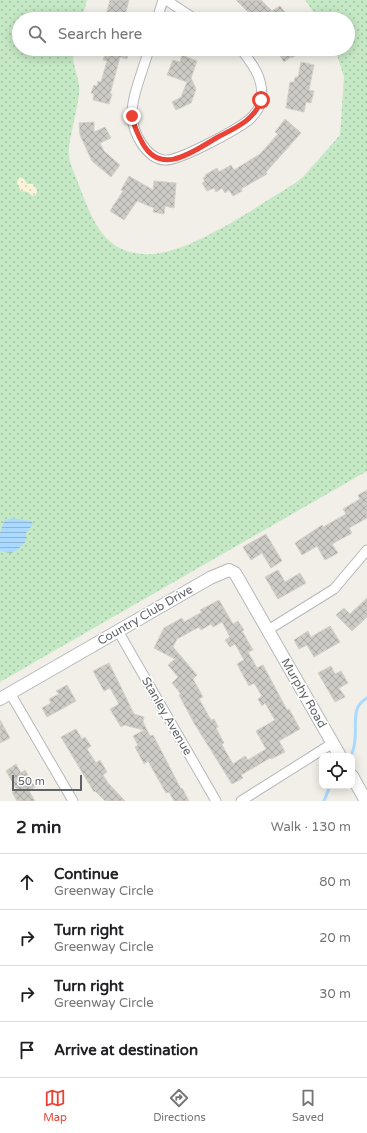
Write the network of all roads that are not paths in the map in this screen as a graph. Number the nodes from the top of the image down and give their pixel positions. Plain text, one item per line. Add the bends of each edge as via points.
1 (164, 0) edge
2 (160, 12) edge
3 (184, 12) edge
4 (147, 56) edge
5 (246, 56) edge
6 (367, 550) edge
7 (268, 630) junction
8 (118, 631) junction
9 (5, 696) edge
10 (333, 743) junction
11 (338, 753) edge
12 (355, 781) edge
13 (73, 801) edge
14 (216, 801) edge
15 (241, 801) edge
16 (366, 801) edge

1 - 2 street
1 - 3 street
4 - 5 street via 132,116 136,132 147,151 155,158 164,160 186,156 250,119 258,109 261,83
6 - 7 street via 334,589
7 - 8 street, Country Club Drive via 235,573 229,570 210,578
7 - 10 street, Murphy Road
8 - 9 street, Country Club Drive
8 - 14 street, Stanley Avenue
9 - 13 street
10 - 11 street, Murphy Road
10 - 15 street
12 - 16 street

